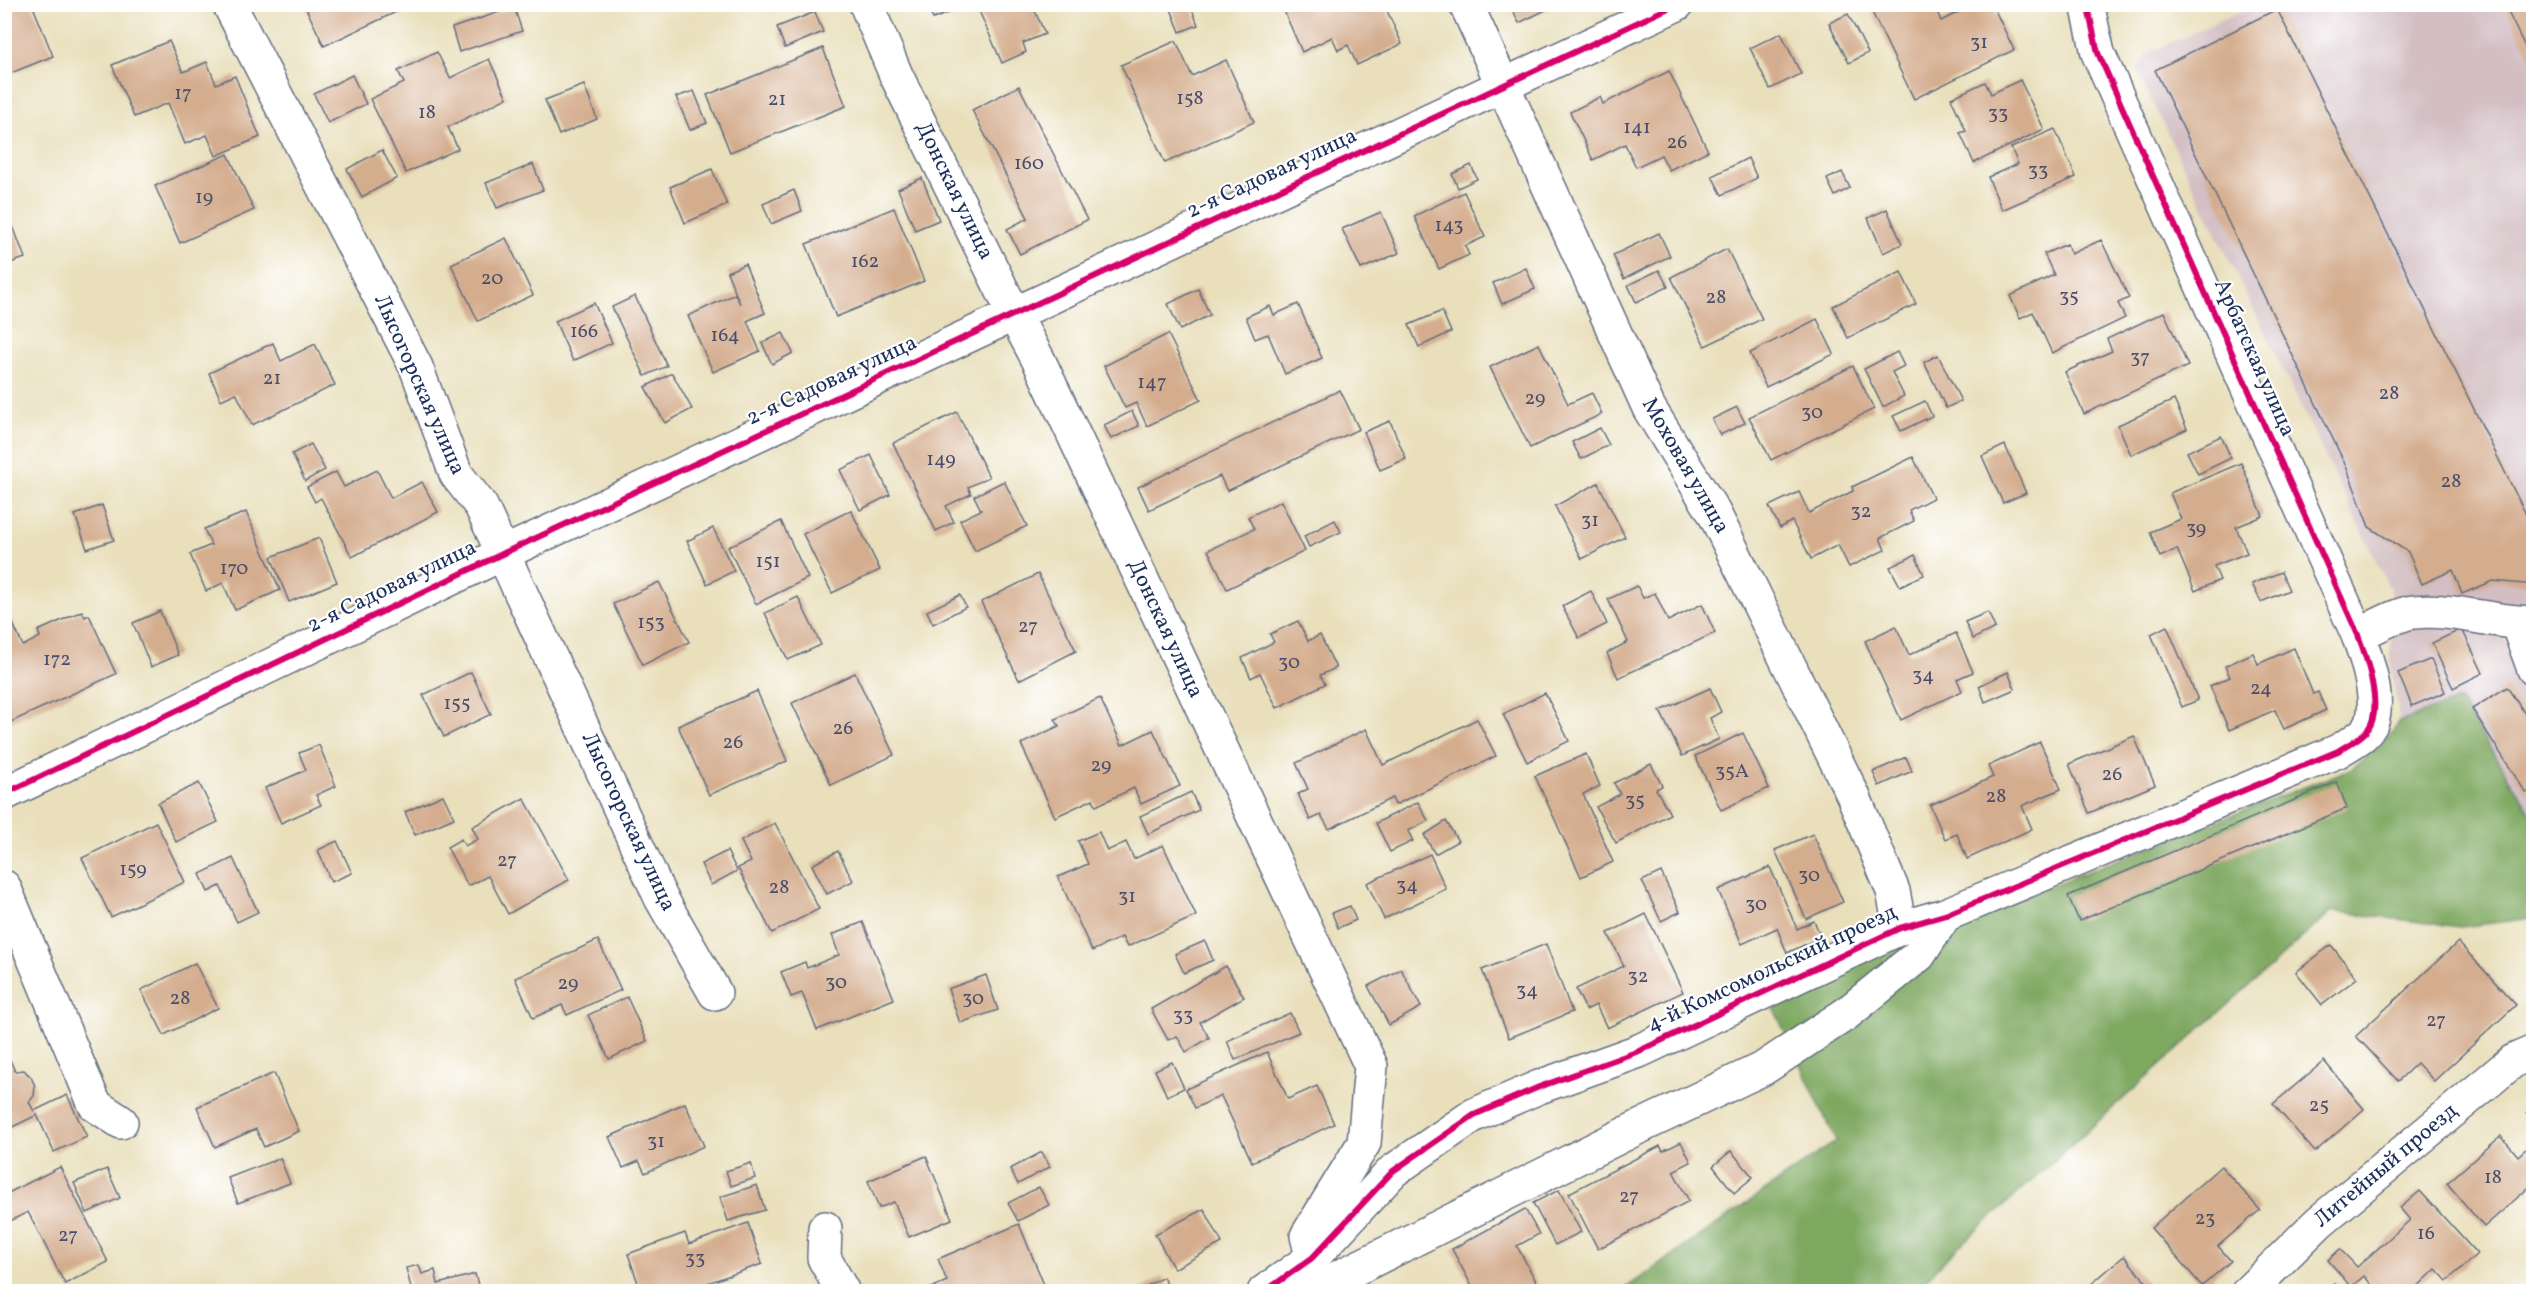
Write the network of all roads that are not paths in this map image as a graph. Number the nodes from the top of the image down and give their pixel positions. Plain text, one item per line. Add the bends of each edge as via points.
1 (229, 4) edge
2 (866, 4) edge
3 (1466, 4) edge
4 (1677, 4) edge
5 (2087, 4) edge
6 (1503, 84) junction
7 (1014, 316) junction
8 (504, 553) junction
9 (2525, 623) edge
10 (2358, 635) junction
11 (2534, 669) edge
12 (2369, 729) joint
13 (4, 794) edge
14 (4, 887) edge
15 (1945, 915) junction
16 (1900, 928) junction
17 (715, 993) dead end
18 (2534, 1052) edge
19 (121, 1122) dead end
20 (825, 1228) dead end
21 (1312, 1258) junction
22 (843, 1292) edge
23 (1264, 1292) edge
24 (1309, 1292) edge
25 (2248, 1292) edge

1 - 8 street, Лысогорская улица via 416,367 456,474 481,506
2 - 7 street, Донская улица via 896,75
3 - 6 street, Моховая улица
4 - 6 street, 2-я Садовая улица
5 - 10 street, Арбатская улица via 2098,53
6 - 7 street, 2-я Садовая улица
6 - 16 street, Моховая улица via 1649,408 1714,513 1853,795 1893,891
7 - 8 street, 2-я Садовая улица
7 - 21 street, Донская улица via 1040,361 1371,1066 1364,1143 1307,1236
8 - 13 street, 2-я Садовая улица
8 - 17 street, Лысогорская улица via 661,898
9 - 10 street via 2470,613 2412,612
9 - 11 street
10 - 12 street, Арбатская улица via 2372,675
12 - 15 street, 4-й Комсомольский проезд via 2338,751
14 - 19 street via 95,1106
15 - 16 street, 4-й Комсомольский проезд
15 - 24 street via 1919,955 1846,1014 1764,1068
16 - 21 street, 4-й Комсомольский проезд via 1639,1051 1474,1115 1393,1171
18 - 25 street, Литейный проезд via 2512,1061 2319,1222
20 - 22 street via 824,1258
21 - 23 street, 4-й Комсомольский проезд

